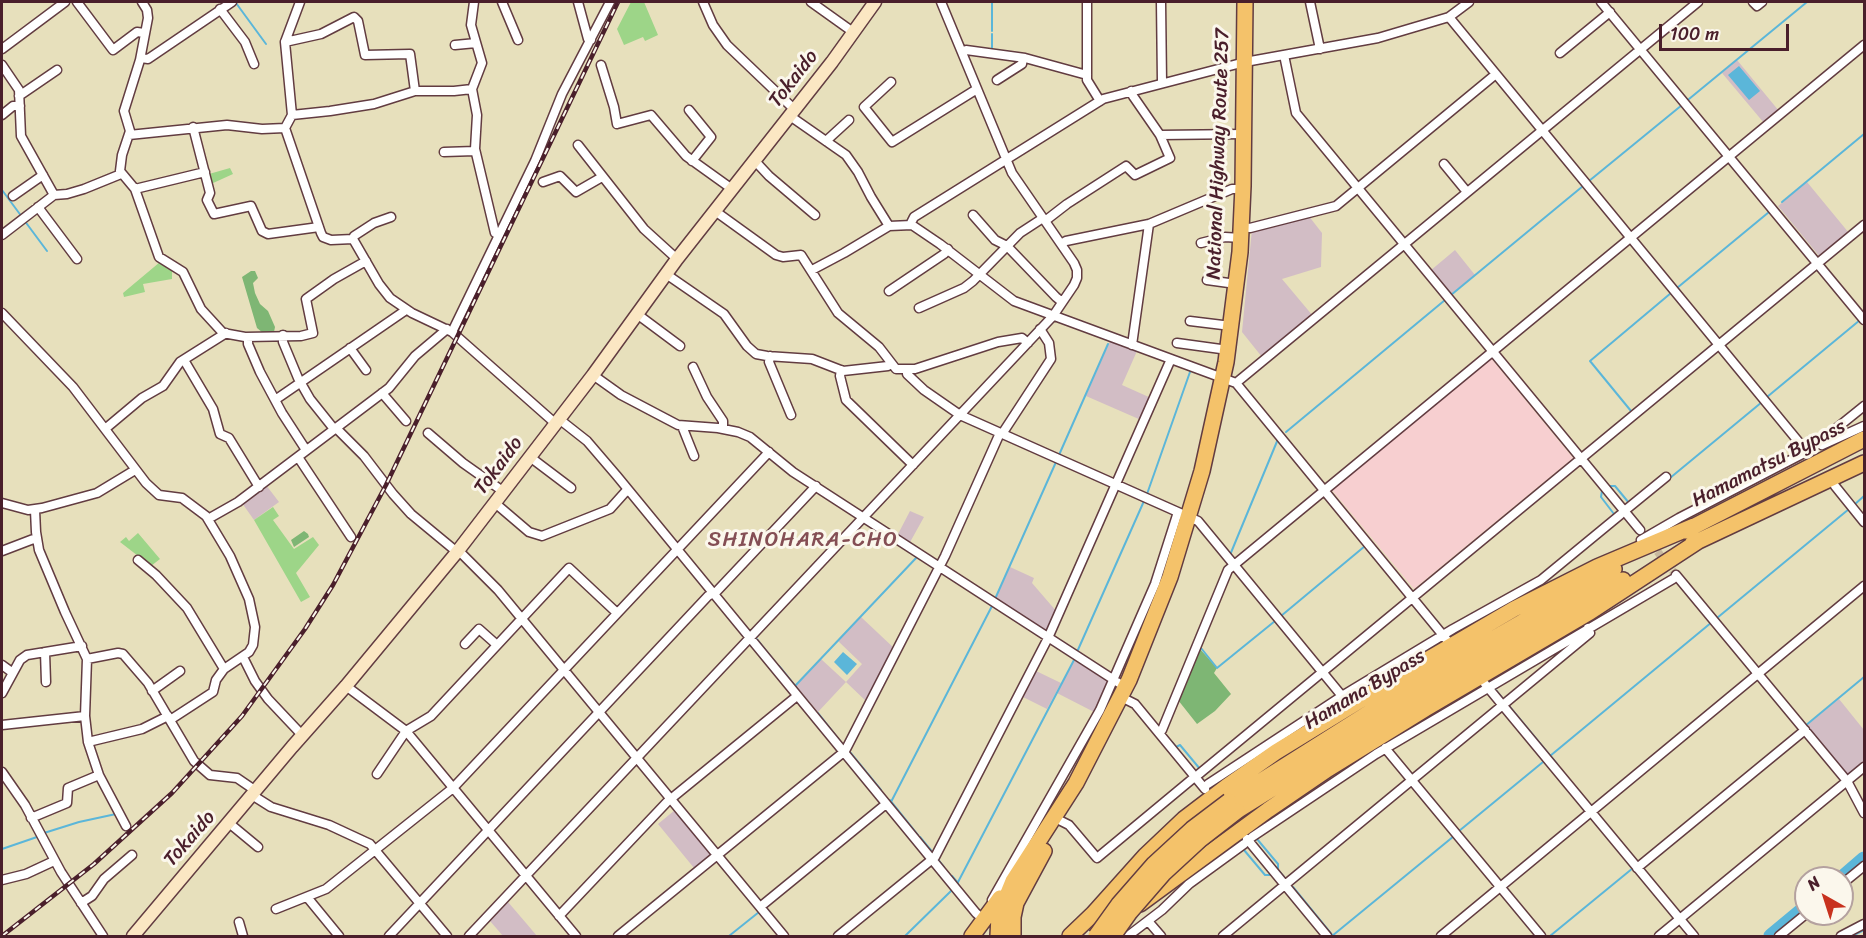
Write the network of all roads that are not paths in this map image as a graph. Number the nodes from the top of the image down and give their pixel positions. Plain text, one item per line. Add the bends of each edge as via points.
1 (65, 2) edge
2 (77, 2) edge
3 (142, 2) edge
4 (212, 2) edge
5 (231, 2) edge
6 (300, 2) edge
7 (474, 2) edge
8 (502, 2) edge
9 (578, 2) edge
10 (610, 2) edge
11 (703, 2) edge
12 (811, 2) edge
13 (875, 2) edge
14 (941, 2) edge
15 (1088, 2) edge
16 (1161, 2) edge
17 (1245, 2) edge
18 (1310, 2) edge
19 (1469, 2) edge
20 (1601, 2) edge
21 (1698, 2) edge
22 (1753, 2) edge
23 (1762, 2) edge
24 (1688, 5) edge
25 (219, 10) junction
26 (1610, 12) junction
27 (1449, 17) junction
28 (144, 33) junction
29 (853, 33) junction
30 (518, 40) dead end
31 (591, 40) junction
32 (285, 42) junction
33 (476, 43) junction
34 (455, 45) dead end
35 (1864, 45) edge
36 (1320, 48) junction
37 (2, 49) edge
38 (1640, 49) junction
39 (962, 52) junction
40 (1565, 52) dead end
41 (1284, 55) junction
42 (141, 58) junction
43 (1023, 58) junction
44 (1245, 62) junction
45 (254, 64) dead end
46 (2, 65) edge
47 (601, 65) dead end
48 (57, 69) dead end
49 (1496, 74) junction
50 (1087, 75) junction
51 (997, 80) dead end
52 (891, 81) dead end
53 (1162, 82) junction
54 (472, 89) junction
55 (977, 89) junction
56 (415, 91) junction
57 (1131, 91) junction
58 (19, 96) junction
59 (1100, 101) junction
60 (20, 106) junction
61 (688, 110) dead end
62 (792, 113) junction
63 (2, 115) edge
64 (292, 115) junction
65 (849, 120) dead end
66 (193, 128) junction
67 (285, 128) junction
68 (1542, 130) junction
69 (1244, 134) junction
70 (129, 135) junction
71 (1160, 135) junction
72 (826, 141) junction
73 (578, 145) dead end
74 (475, 150) junction
75 (444, 152) dead end
76 (1729, 156) junction
77 (1006, 159) junction
78 (692, 161) junction
79 (755, 161) junction
80 (1444, 164) dead end
81 (205, 172) junction
82 (121, 174) junction
83 (43, 175) junction
84 (603, 177) junction
85 (543, 182) dead end
86 (1358, 188) junction
87 (135, 189) junction
88 (732, 189) junction
89 (1243, 189) junction
90 (1467, 192) junction
91 (54, 195) junction
92 (13, 196) dead end
93 (38, 207) junction
94 (715, 211) junction
95 (973, 214) dead end
96 (815, 215) dead end
97 (391, 217) dead end
98 (1044, 220) junction
99 (1149, 224) junction
100 (910, 225) junction
101 (1864, 225) edge
102 (319, 226) junction
103 (889, 226) junction
104 (1241, 233) junction
105 (2, 235) edge
106 (499, 235) junction
107 (1630, 237) junction
108 (353, 239) junction
109 (1202, 243) dead end
110 (1061, 244) junction
111 (1404, 244) junction
112 (1007, 246) junction
113 (948, 249) junction
114 (76, 259) dead end
115 (677, 259) junction
116 (366, 261) junction
117 (1818, 263) junction
118 (812, 270) junction
119 (666, 274) junction
120 (979, 274) junction
121 (1207, 280) dead end
122 (1236, 284) junction
123 (889, 291) dead end
124 (1062, 302) junction
125 (919, 308) dead end
126 (406, 310) junction
127 (2, 313) edge
128 (637, 314) junction
129 (1053, 316) junction
130 (1864, 320) edge
131 (1190, 321) dead end
132 (1231, 326) junction
133 (1040, 329) junction
134 (450, 331) junction
135 (226, 333) junction
136 (283, 335) junction
137 (248, 337) junction
138 (1028, 343) junction
139 (1178, 343) dead end
140 (1132, 345) junction
141 (1719, 345) junction
142 (680, 346) dead end
143 (350, 348) junction
144 (1228, 350) junction
145 (1492, 351) junction
146 (770, 357) junction
147 (1171, 359) junction
148 (184, 360) junction
149 (891, 363) junction
150 (697, 369) dead end
151 (366, 370) dead end
152 (841, 370) junction
153 (907, 370) junction
154 (593, 375) junction
155 (1229, 381) junction
156 (301, 382) junction
157 (382, 393) junction
158 (275, 400) junction
159 (1864, 406) edge
160 (791, 415) dead end
161 (960, 415) junction
162 (406, 421) dead end
163 (557, 421) junction
164 (682, 426) junction
165 (1864, 426) edge
166 (335, 428) junction
167 (105, 429) junction
168 (723, 429) junction
169 (428, 433) dead end
170 (1001, 433) junction
171 (1864, 439) edge
172 (306, 450) junction
173 (769, 452) junction
174 (1807, 452) junction
175 (694, 456) dead end
176 (298, 457) junction
177 (530, 457) junction
178 (1581, 459) junction
179 (1864, 463) edge
180 (913, 465) junction
181 (135, 470) junction
182 (1666, 477) dead end
183 (1831, 478) junction
184 (1116, 484) junction
185 (816, 486) junction
186 (259, 487) junction
187 (571, 488) dead end
188 (1605, 489) junction
189 (627, 490) junction
190 (1324, 490) junction
191 (504, 492) junction
192 (2, 503) edge
193 (495, 503) junction
194 (1628, 508) junction
195 (35, 510) junction
196 (1184, 514) junction
197 (1620, 514) junction
198 (863, 518) junction
199 (208, 519) junction
200 (1864, 522) edge
201 (1697, 533) junction
202 (351, 537) dead end
203 (36, 538) junction
204 (1646, 538) junction
205 (676, 550) junction
206 (2, 551) edge
207 (458, 551) junction
208 (138, 560) dead end
209 (1666, 563) junction
210 (1234, 564) junction
211 (940, 568) junction
212 (1675, 577) junction
213 (1864, 586) edge
214 (712, 594) junction
215 (1413, 597) junction
216 (617, 613) junction
217 (1709, 614) junction
218 (522, 618) junction
219 (1588, 628) junction
220 (1048, 638) junction
221 (466, 639) dead end
222 (749, 639) junction
223 (1448, 640) junction
224 (497, 645) junction
225 (82, 646) junction
226 (45, 652) junction
227 (243, 657) junction
228 (87, 659) junction
229 (2, 665) edge
230 (224, 669) junction
231 (564, 670) junction
232 (180, 671) dead end
233 (1323, 672) junction
234 (13, 674) junction
235 (1758, 674) junction
236 (1484, 681) junction
237 (46, 682) dead end
238 (346, 686) junction
239 (1120, 688) junction
240 (152, 691) junction
241 (2, 693) edge
242 (797, 696) junction
243 (1342, 696) junction
244 (1502, 705) junction
245 (599, 712) junction
246 (86, 716) junction
247 (169, 718) junction
248 (2, 725) edge
249 (1805, 730) junction
250 (406, 731) junction
251 (1159, 733) junction
252 (302, 735) junction
253 (88, 742) junction
254 (1386, 748) junction
255 (1173, 750) junction
256 (843, 753) junction
257 (637, 758) junction
258 (1864, 767) edge
259 (377, 774) dead end
260 (1199, 774) junction
261 (99, 775) junction
262 (3, 776) edge
263 (1191, 780) junction
264 (1412, 780) junction
265 (1847, 781) junction
266 (1076, 783) junction
267 (453, 788) junction
268 (254, 793) junction
269 (1217, 796) junction
270 (670, 799) junction
271 (886, 804) junction
272 (1591, 812) junction
273 (1864, 813) edge
274 (32, 818) junction
275 (1059, 820) junction
276 (229, 823) junction
277 (126, 826) dead end
278 (488, 831) junction
279 (1244, 836) junction
280 (258, 847) dead end
281 (376, 850) junction
282 (132, 855) dead end
283 (717, 855) junction
284 (1041, 859) junction
285 (932, 860) junction
286 (54, 861) junction
287 (1637, 868) junction
288 (526, 876) junction
289 (2, 880) edge
290 (1013, 881) junction
291 (1285, 885) junction
292 (1500, 887) junction
293 (308, 897) junction
294 (81, 903) junction
295 (420, 904) junction
296 (760, 907) junction
297 (276, 909) dead end
298 (559, 916) junction
299 (982, 918) junction
300 (1680, 920) junction
301 (1148, 921) junction
302 (239, 922) dead end
303 (1794, 924) edge
304 (1864, 924) edge
305 (103, 936) edge
306 (133, 936) edge
307 (243, 936) edge
308 (339, 936) edge
309 (389, 936) edge
310 (447, 936) edge
311 (469, 936) edge
312 (576, 936) edge
313 (618, 936) edge
314 (784, 936) edge
315 (838, 936) edge
316 (965, 936) edge
317 (972, 936) edge
318 (998, 936) edge
319 (1006, 936) edge
320 (1013, 936) edge
321 (1070, 936) edge
322 (1094, 936) edge
323 (1113, 936) edge
324 (1128, 936) edge
325 (1161, 936) edge
326 (1222, 936) edge
327 (1327, 936) edge
328 (1441, 936) edge
329 (1541, 936) edge
330 (1659, 936) edge
331 (1694, 936) edge
332 (1779, 936) edge
333 (1841, 936) edge

1 - 37 street
2 - 28 street via 113,50 137,32
3 - 28 street via 148,14
4 - 25 street
5 - 25 street
6 - 32 street
7 - 33 street via 471,19
8 - 30 street
9 - 31 street
10 - 31 street
11 - 62 street via 727,45
12 - 29 street
13 - 29 main road, Tokaido
14 - 39 street
15 - 50 street
16 - 53 street
17 - 44 highway, National Highway Route 257
18 - 36 street
19 - 27 street
20 - 26 street
21 - 24 street
22 - 23 street via 1757,6
24 - 38 street
25 - 42 street via 148,59
25 - 45 street via 245,42
26 - 38 street
26 - 40 street
27 - 36 street via 1378,38
27 - 49 street
28 - 42 street
29 - 62 main road, Tokaido
31 - 106 street
32 - 56 street via 321,34 354,17 365,56 411,54
32 - 64 street
33 - 34 street
33 - 54 street via 482,63
35 - 76 street
36 - 41 street
38 - 68 street
38 - 76 street
39 - 43 street
39 - 55 street
41 - 44 street
41 - 86 street via 1296,113
42 - 70 street via 124,111
43 - 50 street
43 - 51 street via 1022,64
44 - 53 street
44 - 69 highway, National Highway Route 257
46 - 58 street via 18,87
47 - 78 street via 617,124 651,115
48 - 58 street
49 - 68 street
49 - 86 street
50 - 59 street
52 - 55 street via 864,107 892,142
53 - 57 street
54 - 56 street
54 - 74 street via 477,115
55 - 77 street
56 - 64 street via 368,105
57 - 59 street
57 - 71 street
58 - 60 street
59 - 77 street
60 - 63 street via 13,106
60 - 83 street via 21,135
61 - 78 street via 711,137
62 - 72 street
62 - 79 main road, Tokaido
64 - 67 street
65 - 72 street
66 - 67 street
66 - 70 street
66 - 81 street
67 - 102 street
68 - 90 street
68 - 107 street
69 - 71 street
69 - 89 highway, National Highway Route 257
70 - 82 street
71 - 98 street via 1170,159 1135,175 1126,166
72 - 103 street via 850,160
73 - 84 street
74 - 75 street
74 - 106 street via 495,233
76 - 107 street
76 - 117 street
77 - 98 street
77 - 100 street via 914,217
78 - 88 street
79 - 88 main road, Tokaido
79 - 96 street
80 - 90 street
81 - 87 street
81 - 102 street via 210,193 207,201 214,214 251,206 262,231 268,234
82 - 87 street
82 - 91 street via 84,189
83 - 91 street
83 - 92 street
84 - 85 street via 576,192 560,176
84 - 115 street via 644,229
86 - 104 street via 1336,206
86 - 111 street
87 - 135 street via 159,257 183,273 201,309
88 - 94 main road, Tokaido
89 - 99 street via 1232,189
89 - 104 highway, National Highway Route 257
90 - 111 street
91 - 93 street
93 - 105 street
93 - 114 street
94 - 115 main road, Tokaido
94 - 118 street via 776,255 801,255
95 - 112 street via 995,240
97 - 108 street via 374,223
98 - 110 street
98 - 112 street via 1020,233
99 - 110 street
99 - 140 street
100 - 103 street
100 - 113 street
101 - 117 street
102 - 108 street via 326,239
103 - 118 street
104 - 109 street
104 - 122 highway, National Highway Route 257
106 - 134 street
107 - 141 street
107 - 145 street
108 - 116 street
110 - 124 street via 1077,270 1077,278
111 - 145 street
111 - 155 street
112 - 120 street
112 - 124 street
113 - 120 street
113 - 123 street
115 - 119 main road, Tokaido
116 - 126 street via 384,291
116 - 136 street via 306,299 313,333
117 - 130 street
117 - 141 street
118 - 149 street via 841,317 879,347
119 - 128 main road, Tokaido
119 - 146 street via 724,314 751,350
120 - 125 street via 960,291
120 - 129 street via 1014,300
121 - 122 street
122 - 132 highway, National Highway Route 257
124 - 129 street
126 - 134 street
126 - 143 street
127 - 167 street via 73,387
128 - 142 street
128 - 154 main road, Tokaido
129 - 133 street
129 - 140 street
131 - 132 street
132 - 144 highway, National Highway Route 257
133 - 138 street
133 - 170 street via 1049,343 1051,359
134 - 157 street via 415,356
134 - 163 street
135 - 137 street
135 - 148 street
136 - 137 street
136 - 156 street
137 - 158 street
138 - 153 street via 1022,338 998,342
138 - 161 street
139 - 144 street
140 - 147 street
141 - 174 street
141 - 178 street
143 - 151 street
143 - 156 street
144 - 155 highway, National Highway Route 257
145 - 178 street
145 - 190 street
146 - 152 street via 813,359
146 - 160 street
147 - 155 street
147 - 184 street
148 - 167 street via 163,386
148 - 186 street via 213,409 220,434 229,438
149 - 152 street
149 - 153 street via 896,369
150 - 168 street via 707,396 723,421
152 - 180 street via 846,400
153 - 161 street via 924,390
154 - 163 main road, Tokaido
154 - 164 street via 626,398
155 - 190 street
155 - 196 highway, National Highway Route 257
156 - 158 street
156 - 166 street
157 - 162 street
157 - 166 street
158 - 172 street
159 - 174 street
161 - 170 street
161 - 180 street
163 - 177 main road, Tokaido
163 - 189 street via 591,446
164 - 168 street
164 - 175 street
165 - 174 street
166 - 172 street
166 - 207 street via 364,456 411,514
167 - 181 street
168 - 173 street via 745,434
169 - 191 street
170 - 184 street
170 - 211 street
171 - 201 highway, Hamamatsu Bypass
172 - 176 street
173 - 185 street
173 - 205 street
174 - 204 street
176 - 186 street
176 - 202 street
177 - 187 street
177 - 191 main road, Tokaido
178 - 188 street
178 - 215 street
179 - 183 highway, Hamamatsu Bypass
180 - 198 street
181 - 195 street via 97,493
181 - 199 street via 159,495 182,498
182 - 194 street
183 - 200 street
183 - 201 highway, Hamamatsu Bypass
184 - 196 street
184 - 220 street
185 - 198 street
185 - 214 street
186 - 199 street
188 - 194 street
188 - 197 street
188 - 204 street
189 - 193 street via 610,509 542,536 529,532
189 - 205 street
190 - 210 street
190 - 215 street
191 - 193 main road, Tokaido
192 - 195 street
193 - 207 main road, Tokaido
194 - 204 street
195 - 203 street
196 - 210 street via 1198,521
196 - 239 highway, National Highway Route 257 via 1161,603
197 - 204 street
197 - 223 street via 1541,580
198 - 211 street
198 - 222 street
199 - 227 street via 252,608 255,637
201 - 204 highway
201 - 209 highway
201 - 269 highway, Hamana Bypass via 1333,750
203 - 206 street
203 - 225 street
204 - 223 highway
205 - 214 street
205 - 216 street
207 - 218 street
207 - 238 main road, Tokaido
208 - 230 street via 187,608
209 - 212 street
209 - 217 street via 1703,598
209 - 236 highway
210 - 233 street
210 - 251 street via 1228,570
211 - 220 street
211 - 256 street
212 - 217 street via 1695,605
212 - 219 street
213 - 235 street
214 - 222 street
214 - 245 street
215 - 223 street
215 - 233 street
216 - 218 street via 566,566
216 - 231 street
217 - 235 street
218 - 224 street
218 - 231 street
219 - 236 street
219 - 244 street via 1590,633
220 - 239 street
220 - 285 street
221 - 224 street via 479,629
222 - 242 street
222 - 257 street
223 - 243 street
223 - 269 highway
224 - 250 street via 431,716
225 - 226 street
225 - 228 street
226 - 234 street via 23,657
226 - 237 street
227 - 230 street
227 - 252 street via 268,699
228 - 240 street via 123,654
228 - 246 street
229 - 234 street
230 - 247 street via 213,692
231 - 245 street
231 - 267 street
232 - 240 street
233 - 243 street
233 - 260 street
234 - 241 street
235 - 249 street
235 - 272 street
236 - 244 street
236 - 254 street
236 - 279 highway via 1348,756
238 - 250 street
238 - 252 main road, Tokaido
239 - 251 street
239 - 266 highway, National Highway Route 257
239 - 299 street via 1085,737
240 - 247 street
242 - 256 street
242 - 270 street
243 - 269 street
244 - 264 street
244 - 272 street
245 - 257 street
245 - 278 street
246 - 248 street
246 - 253 street
247 - 253 street
247 - 268 street via 194,761 207,773 237,778
249 - 265 street
249 - 287 street
250 - 259 street
250 - 267 street
251 - 255 street
252 - 268 main road, Tokaido
253 - 261 street
254 - 264 street
254 - 279 street
255 - 260 street
255 - 263 street via 1179,766
255 - 269 street
256 - 271 street
256 - 283 street
257 - 270 street
257 - 288 street
258 - 265 street
260 - 269 street
261 - 274 street via 68,788 67,803
261 - 277 street
262 - 274 street
263 - 269 street
263 - 275 street via 1097,858 1069,825
264 - 291 street
264 - 292 street
265 - 273 street
265 - 300 street
266 - 275 highway, National Highway Route 257
266 - 290 highway, National Highway Route 257
267 - 278 street
267 - 281 street
268 - 276 main road, Tokaido
268 - 281 street via 271,807 339,829
269 - 321 highway via 1184,819 1145,856
269 - 322 highway, Hamana Bypass, bridge
269 - 323 highway, Hamana Bypass, bridge via 1201,839 1163,874
270 - 283 street
270 - 298 street
271 - 285 street
271 - 296 street
272 - 287 street
272 - 292 street
274 - 286 street
275 - 284 highway, National Highway Route 257
276 - 280 street
276 - 306 main road, Tokaido
278 - 288 street
278 - 295 street
279 - 291 street
279 - 301 street
279 - 322 highway
281 - 293 street via 327,889
281 - 295 street
282 - 294 street
283 - 296 street
283 - 313 street
284 - 319 highway via 1011,902
284 - 320 highway, National Highway Route 257 via 1016,903
285 - 299 street
285 - 315 street
286 - 289 street
286 - 294 street
287 - 300 street
288 - 298 street
288 - 311 street
290 - 299 highway
290 - 318 highway, National Highway Route 257 via 999,915
291 - 326 street
291 - 327 street
292 - 328 street
292 - 329 street
293 - 297 street
293 - 308 street
294 - 305 street
295 - 309 street
295 - 310 street
296 - 314 street
298 - 312 street
299 - 316 street
299 - 317 highway
300 - 330 street
300 - 331 street
301 - 324 street
301 - 325 street
302 - 307 street
303 - 332 street
304 - 333 street

